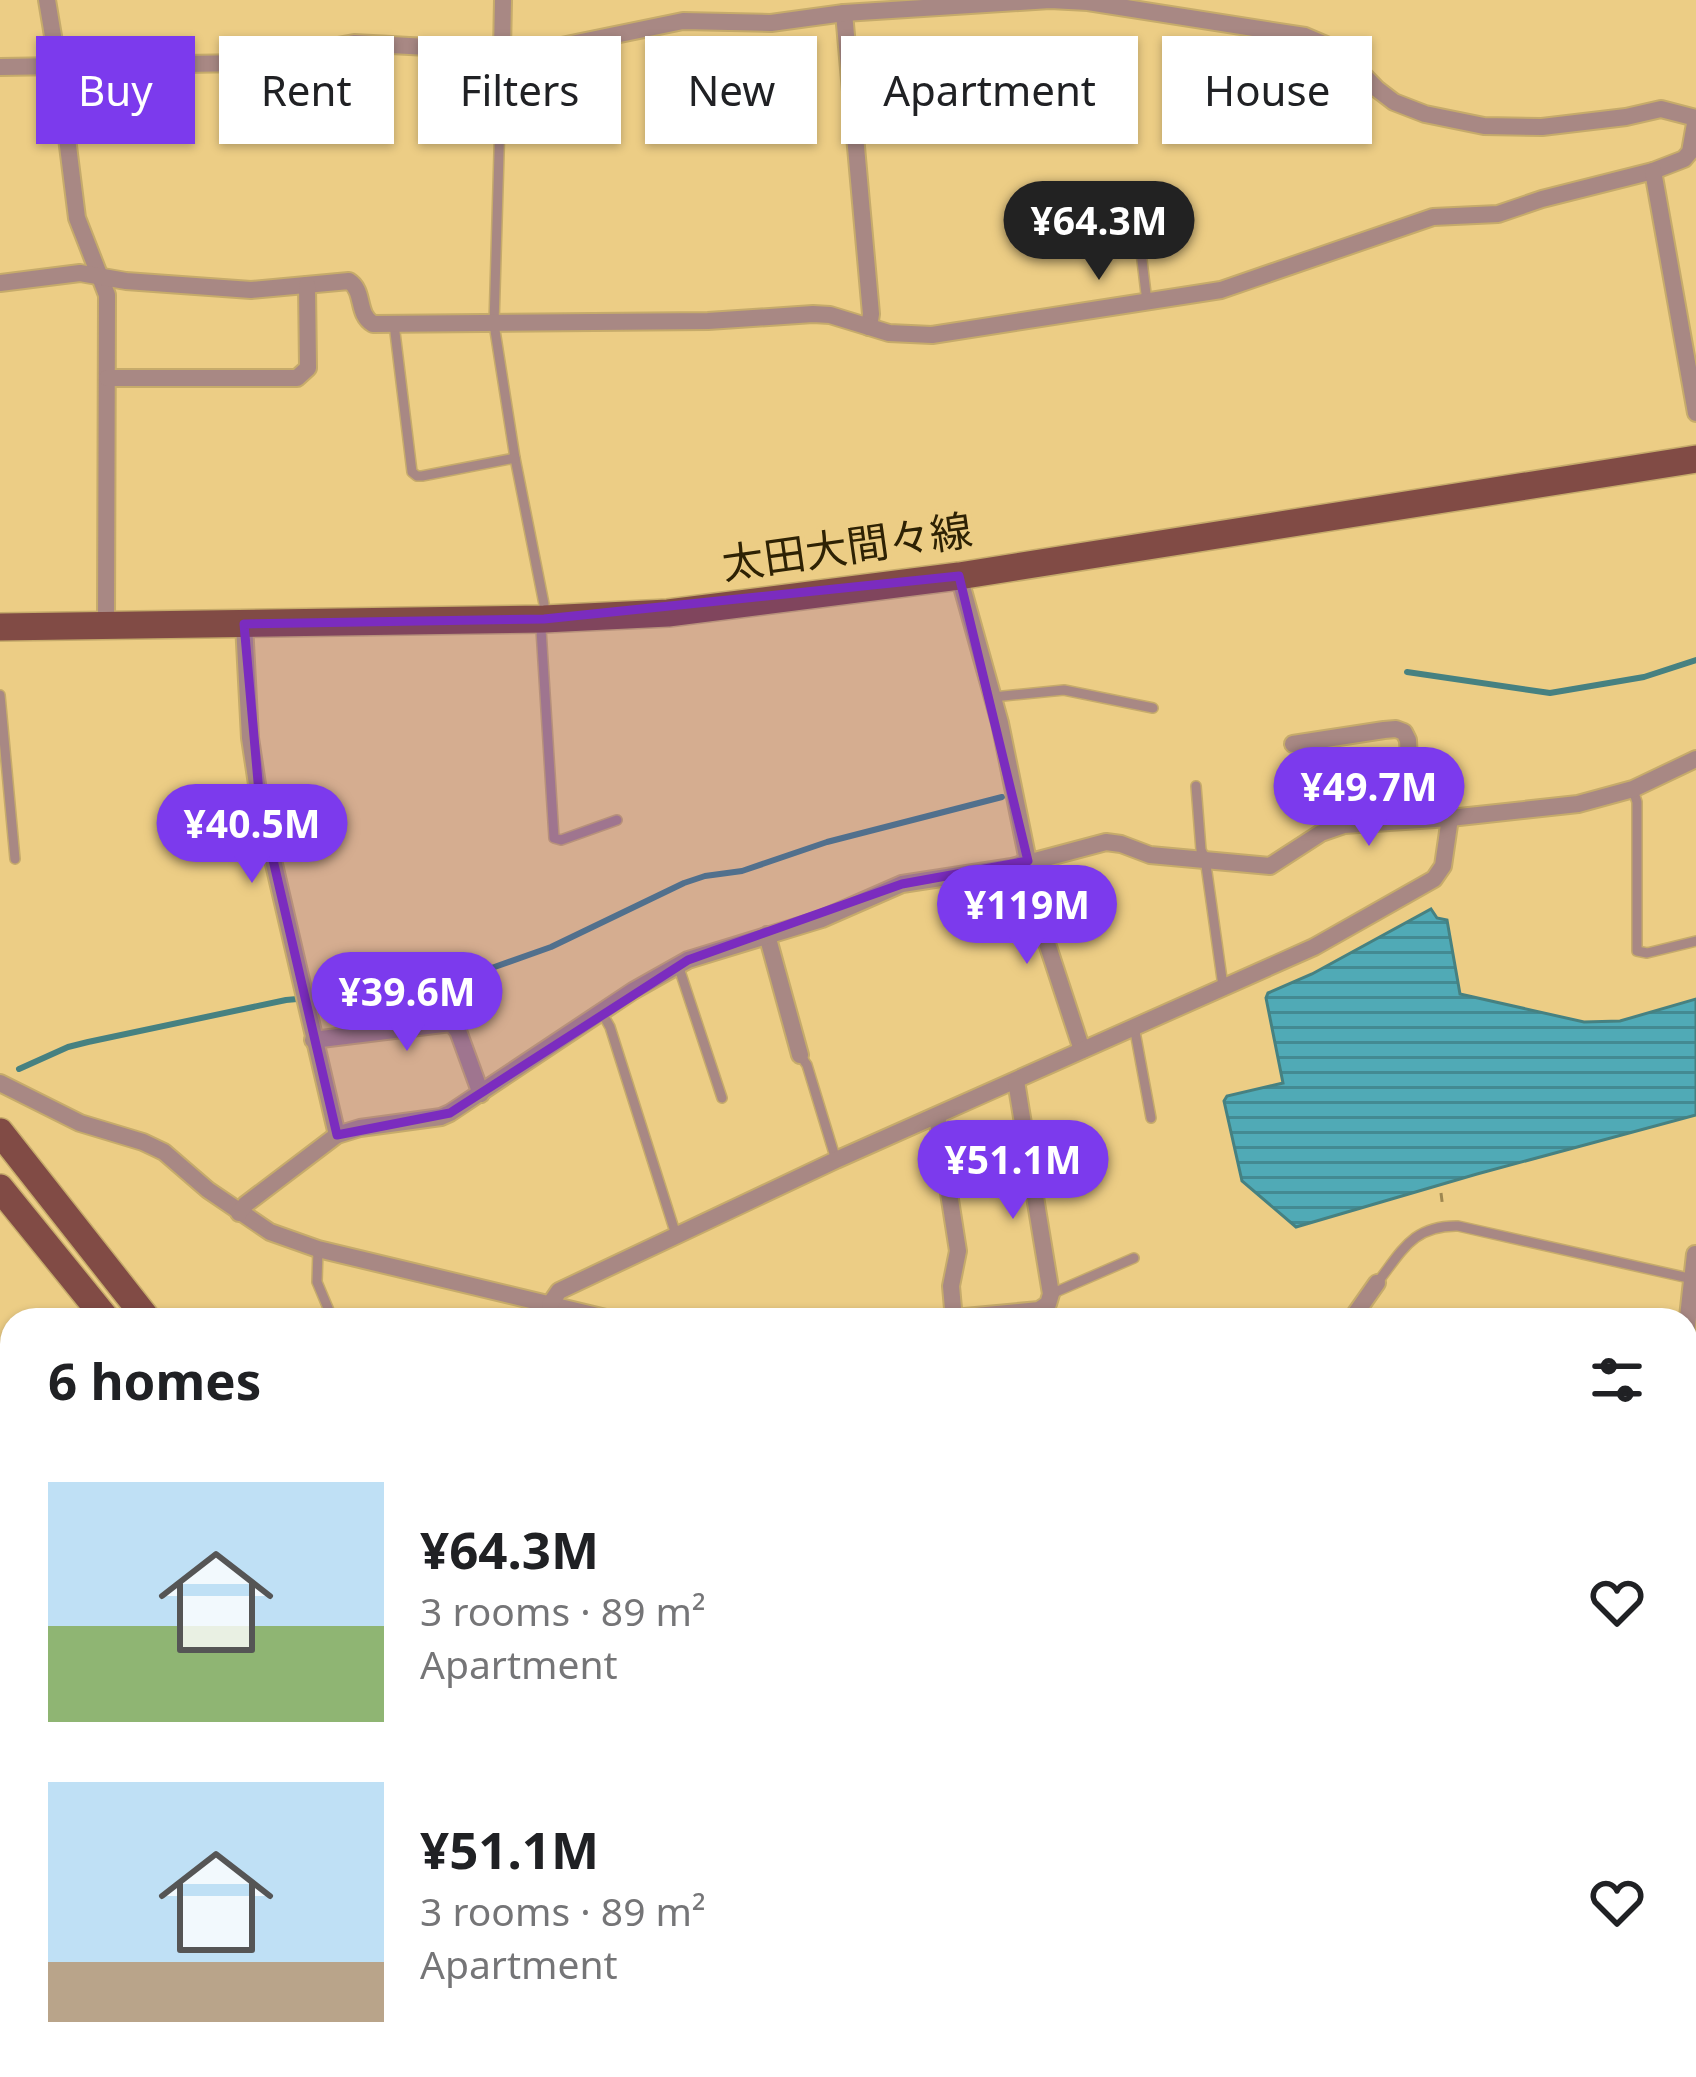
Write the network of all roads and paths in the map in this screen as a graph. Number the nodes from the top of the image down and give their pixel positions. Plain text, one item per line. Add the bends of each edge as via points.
1 (47, 0) edge
2 (503, 0) edge
3 (844, 13) junction
4 (53, 36) edge
5 (502, 36) edge
6 (613, 36) edge
7 (418, 47) edge
8 (195, 64) edge
9 (36, 66) edge
10 (0, 67) edge
11 (68, 144) edge
12 (499, 144) edge
13 (1653, 171) junction
14 (1135, 202) dead end
15 (102, 277) junction
16 (0, 283) edge
17 (307, 285) junction
18 (1147, 302) junction
19 (394, 324) junction
20 (494, 324) junction
21 (868, 327) junction
22 (107, 378) junction
23 (1696, 413) edge
24 (515, 458) junction
25 (1696, 459) edge
26 (959, 576) junction
27 (544, 619) junction
28 (244, 624) junction
29 (106, 626) junction
30 (0, 627) edge
31 (0, 695) edge
32 (993, 697) junction
33 (1153, 708) dead end
34 (1293, 743) dead end
35 (1696, 760) edge
36 (1196, 786) dead end
37 (1633, 789) junction
38 (1450, 818) junction
39 (616, 820) dead end
40 (1412, 820) junction
41 (1205, 858) junction
42 (15, 859) dead end
43 (1025, 862) junction
44 (766, 935) junction
45 (1696, 941) edge
46 (678, 965) junction
47 (1223, 986) junction
48 (602, 1013) junction
49 (1134, 1026) junction
50 (313, 1040) junction
51 (1082, 1050) junction
52 (800, 1055) joint
53 (1016, 1081) junction
54 (0, 1083) edge
55 (481, 1094) junction
56 (722, 1098) dead end
57 (937, 1116) junction
58 (1151, 1118) dead end
59 (0, 1132) edge
60 (337, 1135) junction
61 (836, 1160) junction
62 (0, 1188) edge
63 (1441, 1193) dead end
64 (239, 1213) junction
65 (9, 1217) edge
66 (1446, 1226) junction
67 (676, 1236) junction
68 (317, 1249) junction
69 (1695, 1255) edge
70 (1134, 1258) dead end
71 (1694, 1279) edge
72 (1377, 1283) joint
73 (1051, 1294) junction
74 (550, 1304) junction
75 (96, 1308) edge
76 (139, 1308) edge
77 (328, 1308) edge
78 (566, 1308) edge
79 (953, 1308) edge
80 (1042, 1308) edge
81 (1359, 1308) edge

1 - 4 street
2 - 5 street
3 - 6 street via 771,23 683,21
3 - 13 street via 1088,2 1305,36 1340,51 1394,102 1468,124 1542,127 1661,110 1696,118 1690,152
3 - 21 street
7 - 8 street via 354,44
9 - 10 street
11 - 15 street via 77,218
12 - 20 lane
13 - 18 street via 1498,214 1433,217 1244,284
13 - 23 street
14 - 18 lane
15 - 16 street
15 - 17 street via 251,290
15 - 22 street
17 - 19 street via 349,281 368,321
17 - 22 street via 308,368 297,378
18 - 21 street via 932,335
19 - 20 street
19 - 24 lane via 412,472
20 - 21 street via 813,314
20 - 24 lane
22 - 29 street
24 - 27 lane
25 - 26 main road, 太田大間々線
26 - 27 main road, 太田大間々線 via 668,613
26 - 32 street
27 - 28 main road, 太田大間々線
27 - 39 lane via 554,838
28 - 29 main road, 太田大間々線
28 - 50 street via 260,805
29 - 30 main road, 太田大間々線
31 - 42 lane
32 - 33 lane via 1064,690
32 - 43 street
34 - 40 street via 1404,732
35 - 37 street
36 - 41 lane
37 - 38 street via 1578,804
37 - 45 lane via 1637,951
38 - 40 street
38 - 47 street via 1443,866 1428,884
40 - 41 street via 1331,829 1270,866
41 - 43 street via 1106,842
41 - 47 lane
43 - 44 street via 902,884
43 - 51 street
44 - 46 street
44 - 52 street
46 - 48 street
46 - 56 lane
47 - 49 street
48 - 55 street
48 - 67 lane
49 - 51 street
49 - 58 lane
50 - 55 street via 451,1023
50 - 60 street
51 - 53 street
52 - 61 lane
53 - 57 street
53 - 73 street
54 - 64 street via 164,1152
55 - 60 street via 441,1117
57 - 61 street
57 - 79 street via 958,1251
59 - 76 main road
60 - 64 street
61 - 67 street
62 - 65 main road
63 - 66 path
64 - 68 street
65 - 75 main road
66 - 71 lane
66 - 72 lane via 1413,1237
67 - 74 street via 559,1292
68 - 74 street
68 - 77 lane via 316,1282
69 - 71 street
70 - 73 lane
72 - 81 street
73 - 80 street
74 - 78 street

